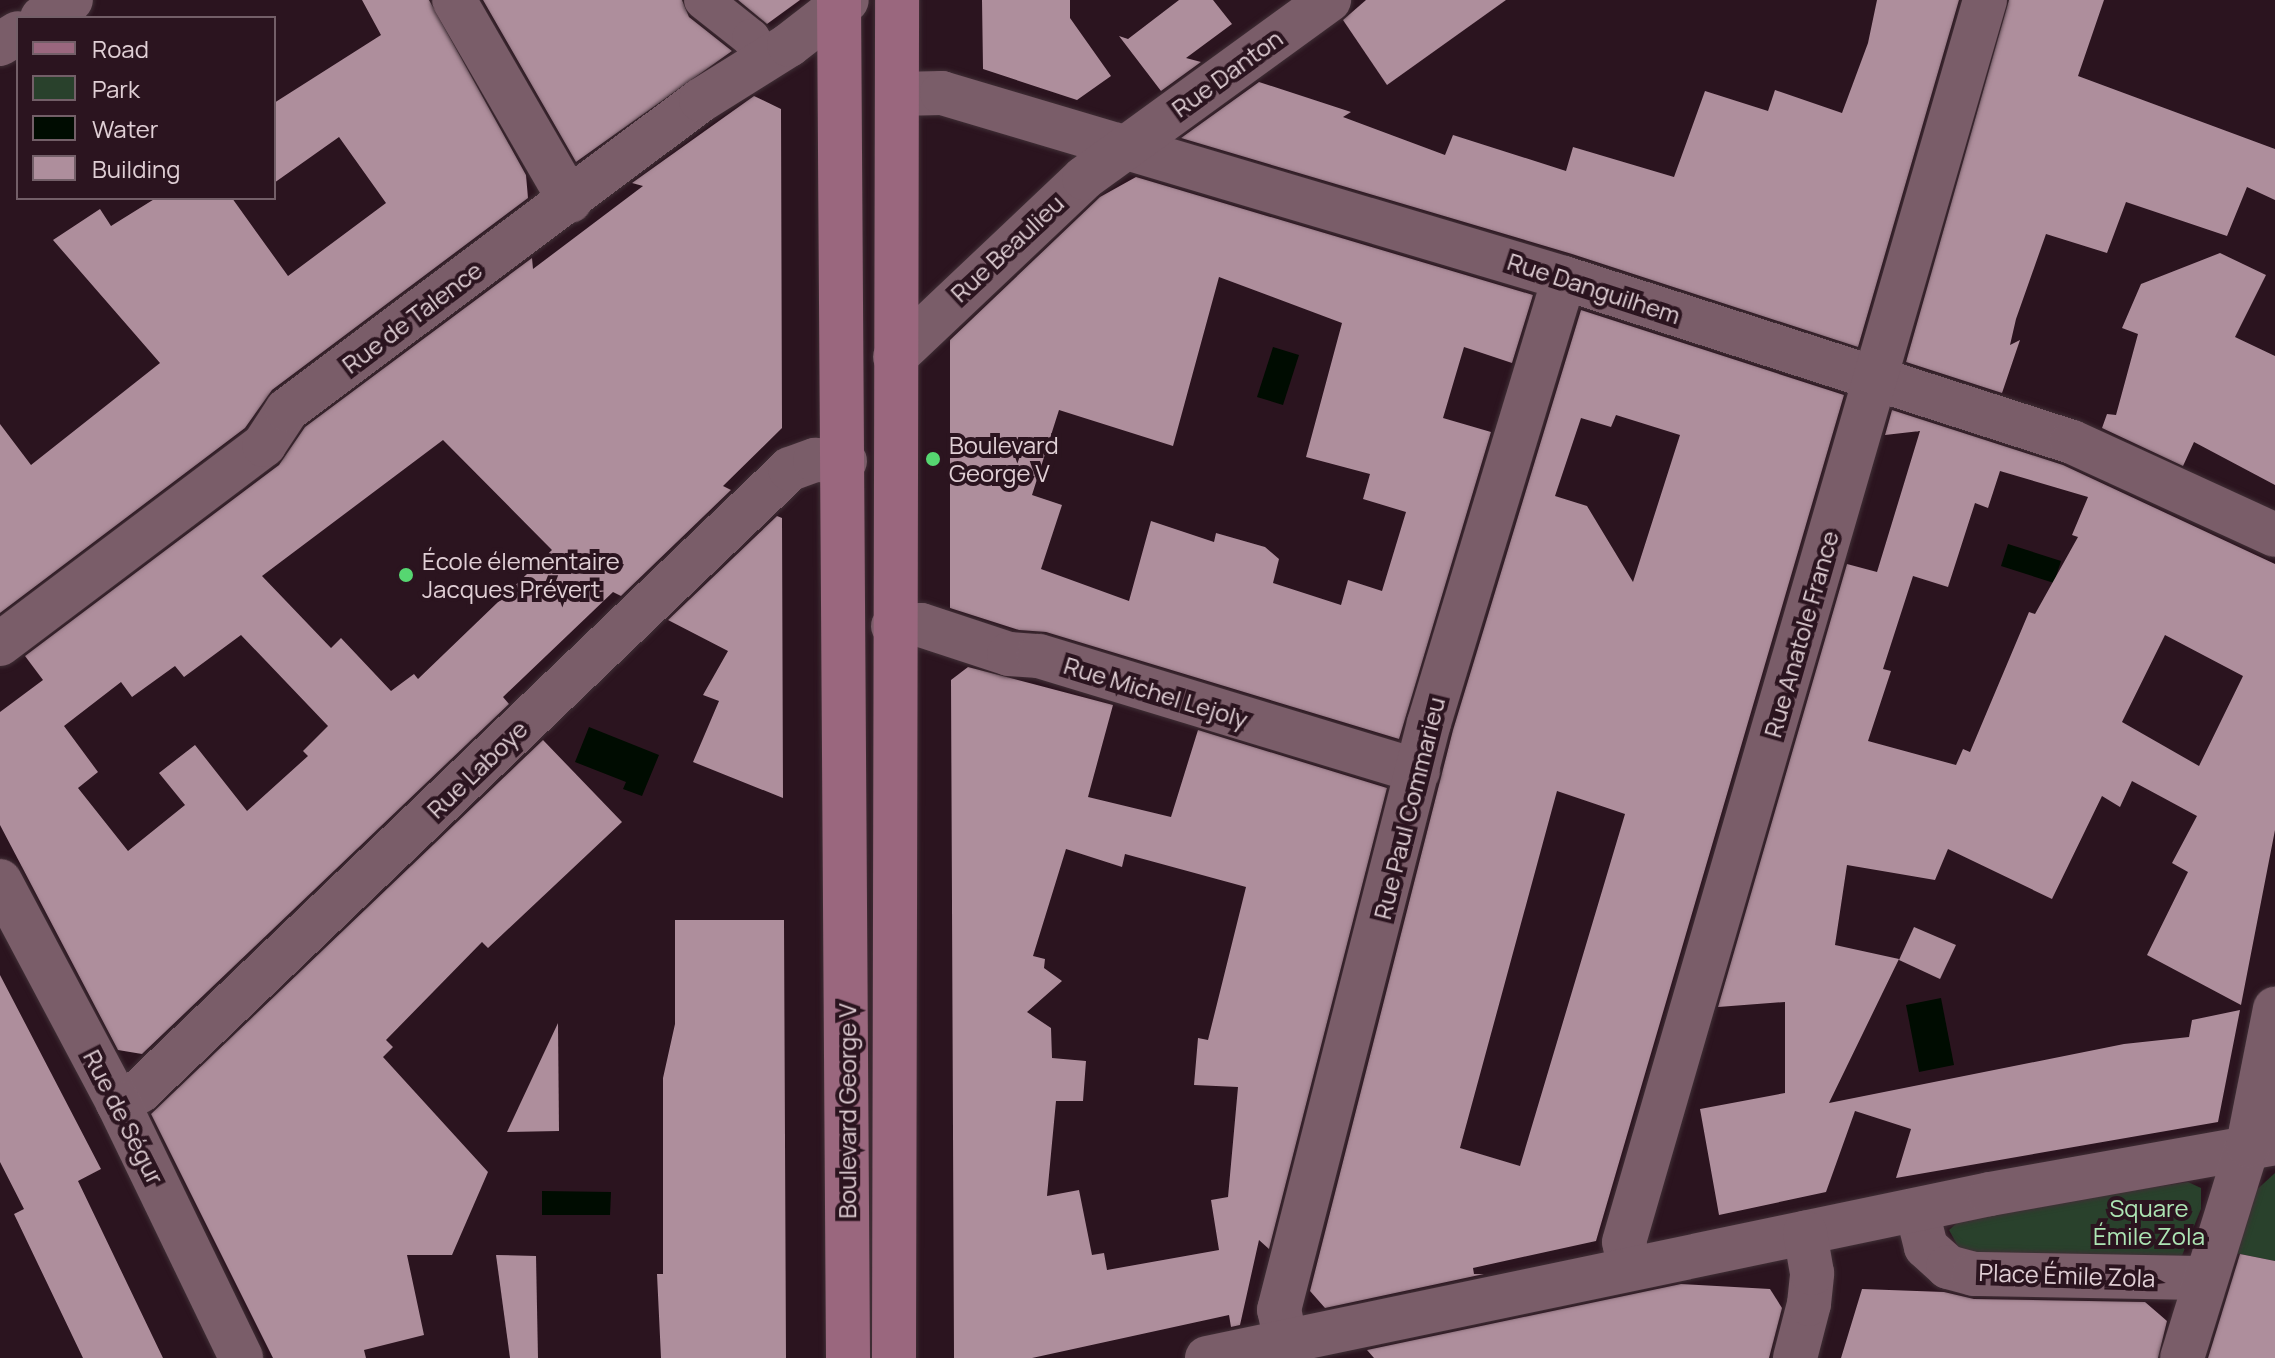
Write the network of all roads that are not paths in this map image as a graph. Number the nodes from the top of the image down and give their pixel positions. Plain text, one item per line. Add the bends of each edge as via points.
1 (71, 0) edge
2 (454, 0) edge
3 (703, 0) edge
4 (897, 0) edge
5 (1329, 0) edge
6 (1985, 0) edge
7 (842, 2) edge
8 (45, 16) edge
9 (764, 60) junction
10 (898, 94) junction
11 (1125, 146) junction
12 (570, 201) junction
13 (1564, 278) junction
14 (895, 357) junction
15 (1875, 379) junction
16 (845, 461) junction
17 (2275, 535) edge
18 (893, 626) junction
19 (0, 644) edge
20 (1418, 771) junction
21 (0, 881) edge
22 (2275, 1009) edge
23 (118, 1103) junction
24 (2262, 1144) edge
25 (1917, 1211) junction
26 (1805, 1233) junction
27 (1629, 1269) junction
28 (2205, 1278) junction
29 (1286, 1342) junction
30 (241, 1358) edge
31 (848, 1358) edge
32 (894, 1358) edge
33 (1207, 1358) edge
34 (1795, 1358) edge
35 (2182, 1358) edge

1 - 8 street
2 - 12 street
3 - 9 street via 751,38
4 - 10 main road, Boulevard George V
5 - 11 street, Rue Danton
6 - 15 street, Rue Anatole France
7 - 9 street, Rue de Talence
7 - 16 main road, Boulevard George V
9 - 12 street, Rue de Talence via 701,100
10 - 11 street, Rue Danguilhem via 942,93
10 - 14 main road, Boulevard George V
11 - 13 street, Rue Danguilhem
11 - 14 street, Rue Beaulieu via 1084,178
12 - 19 street, Rue de Talence via 287,410 264,445
13 - 15 street, Rue Danguilhem
13 - 20 street, Rue Paul Commarieu
14 - 18 main road, Boulevard George V
15 - 17 street, Rue Danguilhem via 2072,442
15 - 27 street, Rue Anatole France via 1624,1242
16 - 23 street, Rue Laboye via 815,460 790,469 140,1091
16 - 31 main road, Boulevard George V
18 - 20 street, Rue Michel Lejoly via 921,625 1009,654 1039,656
18 - 32 main road, Boulevard George V
20 - 29 street, Rue Paul Commarieu via 1279,1310
21 - 23 street, Rue de Ségur
22 - 24 street
23 - 30 street, Rue de Ségur
24 - 25 street
24 - 28 street
25 - 26 street
25 - 28 street, Place Émile Zola via 1926,1247 1948,1267 1974,1274
26 - 27 street
26 - 34 street via 1812,1273
27 - 29 street
28 - 35 street
29 - 33 street

